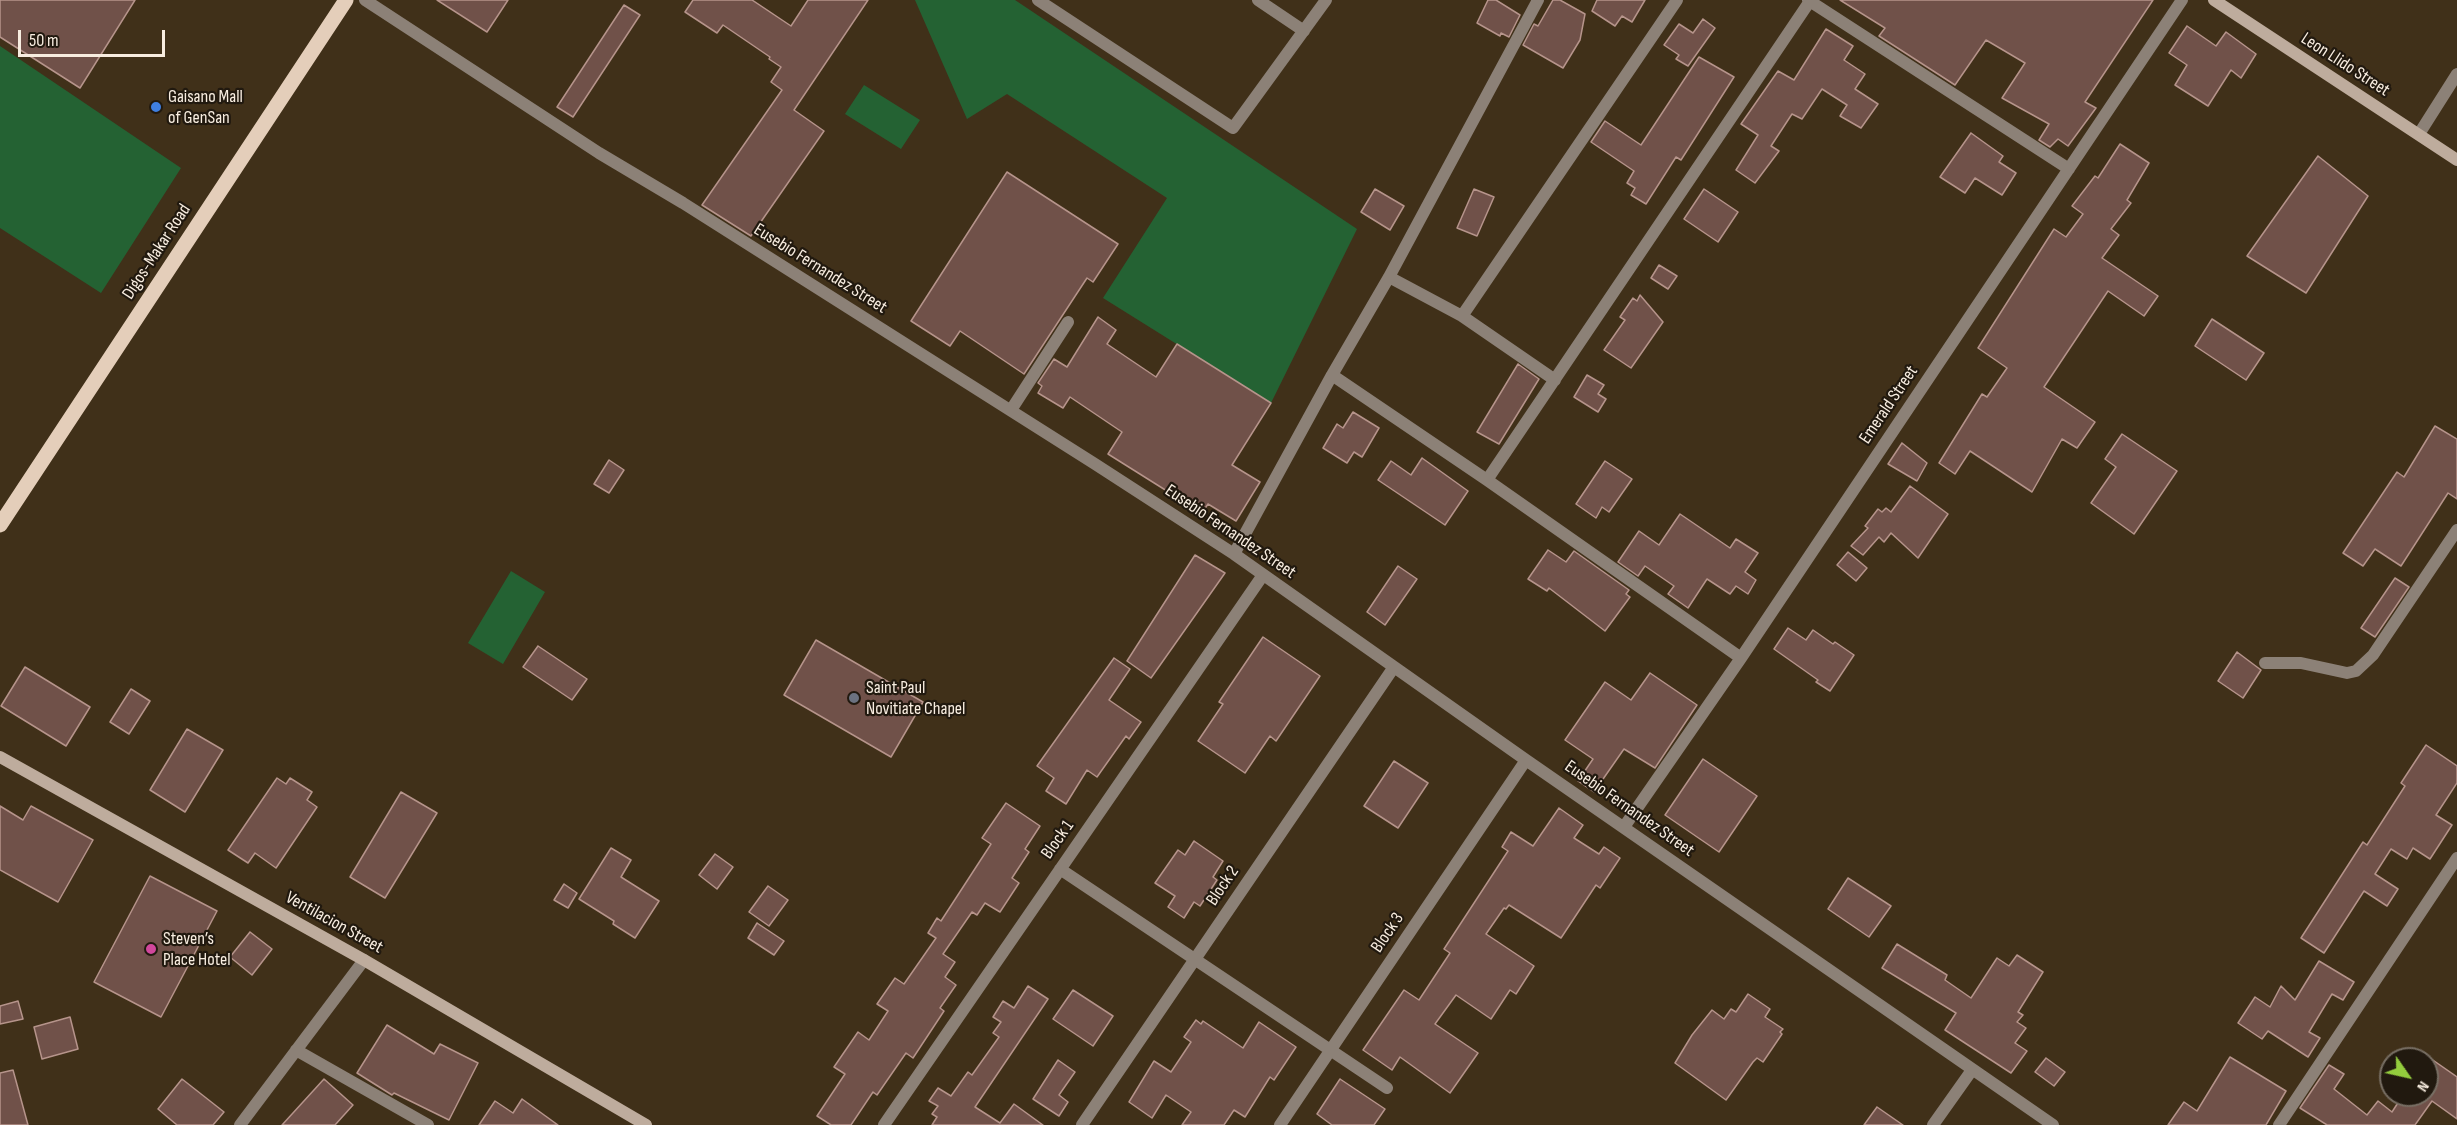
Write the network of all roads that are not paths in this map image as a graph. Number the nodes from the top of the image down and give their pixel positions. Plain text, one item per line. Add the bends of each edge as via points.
1 (346, 0) edge
2 (364, 0) edge
3 (1038, 0) edge
4 (1258, 0) edge
5 (1326, 0) edge
6 (1538, 0) edge
7 (1677, 0) edge
8 (2182, 0) edge
9 (2214, 0) edge
10 (1809, 1) edge
11 (1304, 31) junction
12 (2457, 74) edge
13 (2419, 134) junction
14 (2457, 160) edge
15 (2069, 169) junction
16 (1389, 277) junction
17 (1462, 316) junction
18 (1068, 322) dead end
19 (1332, 375) junction
20 (1555, 380) junction
21 (1011, 411) junction
22 (1487, 480) junction
23 (0, 525) edge
24 (2457, 530) edge
25 (1234, 554) junction
26 (1263, 575) junction
27 (1741, 658) junction
28 (2265, 663) dead end
29 (1394, 667) junction
30 (0, 757) edge
31 (1526, 760) junction
32 (1624, 827) junction
33 (2457, 858) edge
34 (1060, 869) junction
35 (364, 960) junction
36 (1194, 960) junction
37 (296, 1050) junction
38 (1330, 1050) junction
39 (1972, 1070) junction
40 (1387, 1088) dead end
41 (240, 1125) edge
42 (428, 1125) edge
43 (646, 1125) edge
44 (884, 1125) edge
45 (1082, 1125) edge
46 (1280, 1125) edge
47 (1933, 1125) edge
48 (2053, 1125) edge
49 (2279, 1125) edge

1 - 23 main road, Digos-Makar Road
2 - 21 street, Eusebio Fernandez Street via 599,153 683,202
3 - 11 street via 1233,128
4 - 11 street
5 - 11 street
6 - 16 street
7 - 17 street
8 - 15 street, Emerald Street
9 - 13 street, Leon Llido Street
10 - 15 street
10 - 20 street
12 - 13 street
13 - 14 street, Leon Llido Street
15 - 27 street, Emerald Street
16 - 17 street
16 - 19 street
17 - 20 street
18 - 21 street
19 - 22 street
19 - 25 street
20 - 22 street
21 - 25 street, Eusebio Fernandez Street
22 - 27 street
24 - 28 street via 2373,655 2356,671 2347,673 2301,663
25 - 26 street, Eusebio Fernandez Street
26 - 29 street, Eusebio Fernandez Street
26 - 34 street, Block 1
27 - 32 street, Emerald Street
29 - 31 street, Eusebio Fernandez Street
29 - 36 street, Block 2
30 - 35 street, Ventilacion Street
31 - 32 street, Eusebio Fernandez Street
31 - 38 street, Block 3
32 - 39 street, Eusebio Fernandez Street
33 - 49 street
34 - 36 street
34 - 44 street, Block 1
35 - 37 street
35 - 43 street, Ventilacion Street
36 - 38 street
36 - 45 street, Block 2
37 - 41 street
37 - 42 street
38 - 40 street
38 - 46 street, Block 3
39 - 47 street
39 - 48 street, Eusebio Fernandez Street

